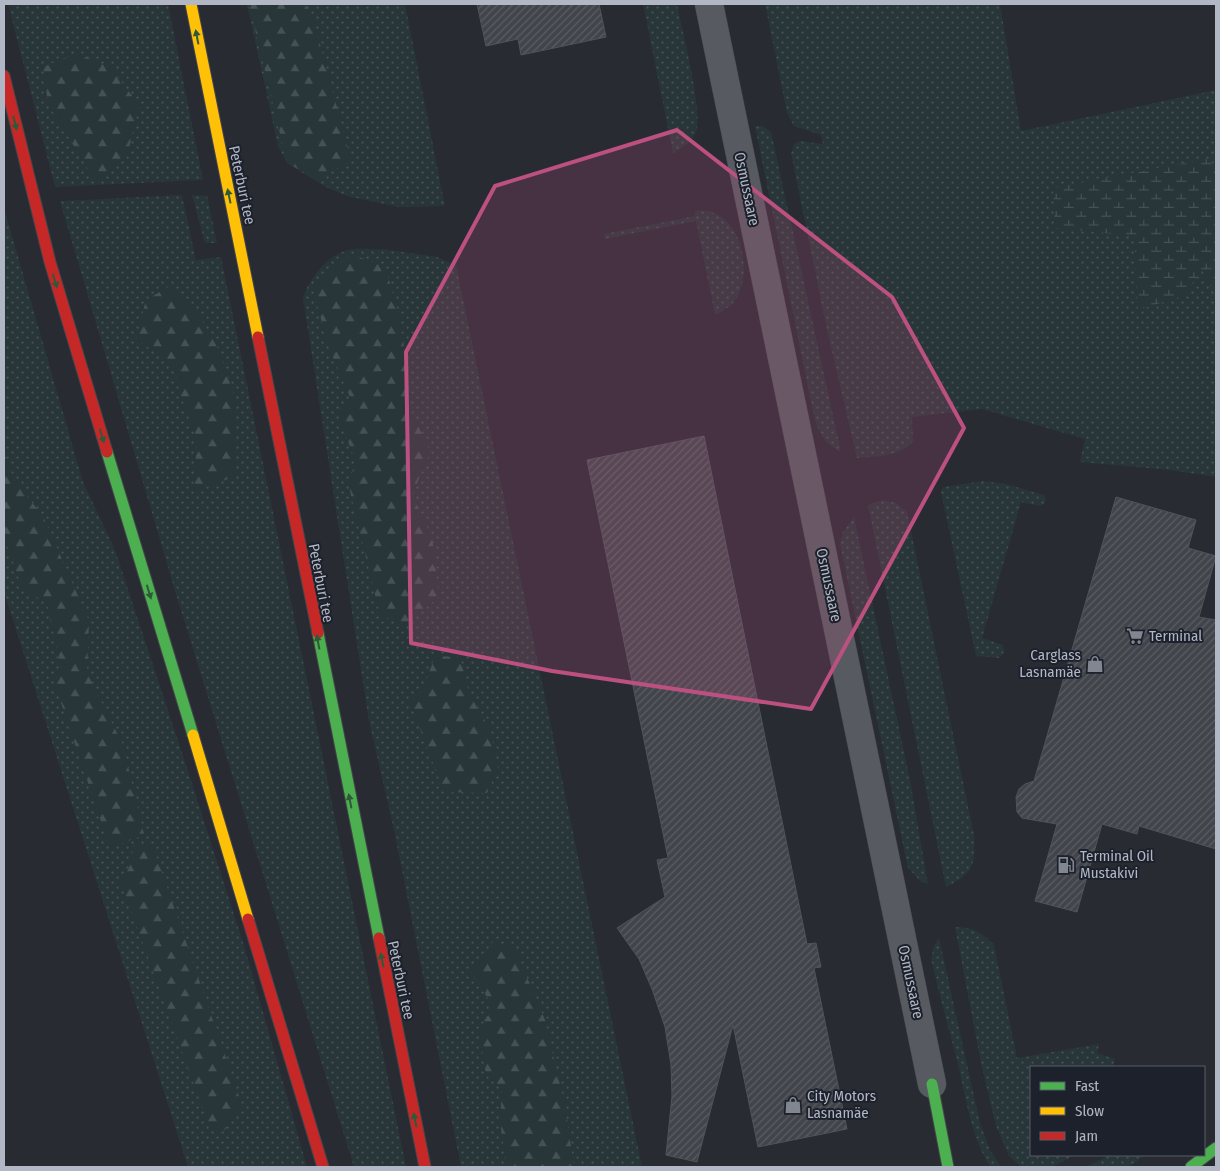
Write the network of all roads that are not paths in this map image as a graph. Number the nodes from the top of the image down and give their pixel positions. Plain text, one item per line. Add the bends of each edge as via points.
1 (191, 4) edge
2 (709, 4) edge
3 (4, 76) edge
4 (932, 1084) joint
5 (304, 1103) junction
6 (944, 1143) junction
7 (1216, 1148) edge
8 (960, 1161) dead end
9 (323, 1167) edge
10 (331, 1167) edge
11 (425, 1167) edge
12 (948, 1167) edge
13 (1191, 1167) edge

11 -> 1 main road, Peterburi tee
2 - 4 street, Osmussaare
3 -> 5 main road via 50,262
4 - 6 main road, Osmussaare
5 - 9 main road
5 - 10 main road
6 - 8 main road
6 - 12 main road, Osmussaare
7 - 13 main road

